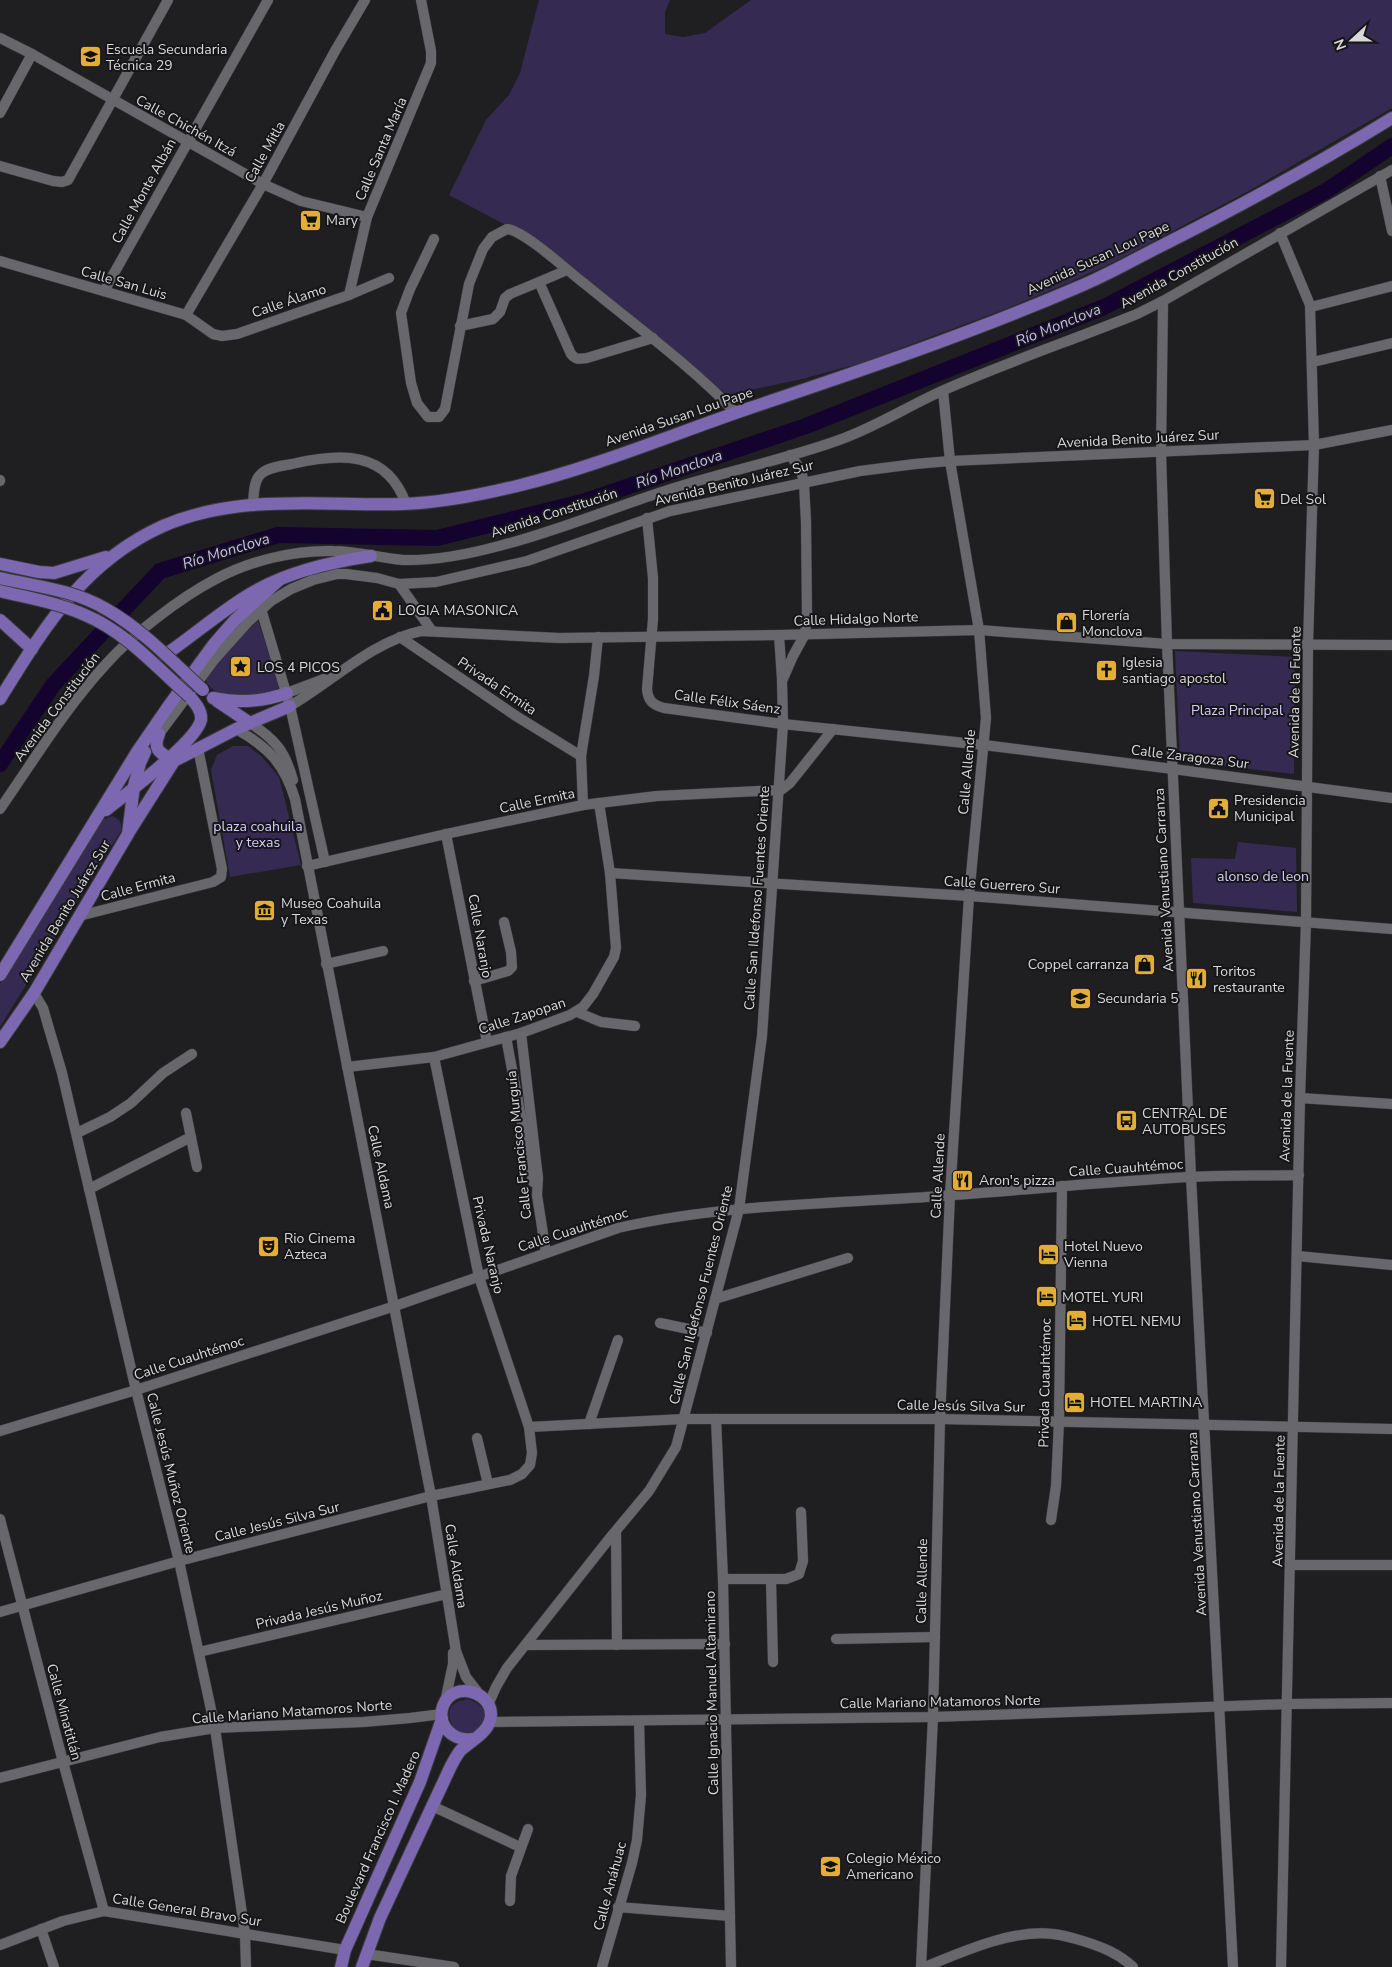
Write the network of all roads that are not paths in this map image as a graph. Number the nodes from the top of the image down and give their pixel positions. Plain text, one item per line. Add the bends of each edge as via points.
1 (168, 0) edge
2 (268, 0) edge
3 (366, 0) edge
4 (421, 0) edge
5 (0, 38) edge
6 (32, 54) junction
7 (112, 100) junction
8 (0, 113) edge
9 (1392, 118) edge
10 (186, 142) junction
11 (0, 166) edge
12 (1392, 170) edge
13 (1380, 176) junction
14 (263, 184) junction
15 (367, 217) junction
16 (1392, 231) edge
17 (1280, 233) junction
18 (434, 239) dead end
19 (0, 260) edge
20 (567, 270) junction
21 (389, 278) dead end
22 (539, 282) junction
23 (1392, 286) edge
24 (104, 292) junction
25 (349, 295) junction
26 (1162, 301) junction
27 (1310, 308) junction
28 (186, 315) junction
29 (460, 326) junction
30 (237, 334) joint
31 (653, 338) junction
32 (1392, 343) edge
33 (1313, 362) junction
34 (942, 391) junction
35 (736, 413) junction
36 (1392, 430) edge
37 (1314, 445) junction
38 (1161, 453) junction
39 (790, 455) junction
40 (950, 462) junction
41 (804, 483) junction
42 (406, 504) junction
43 (253, 505) junction
44 (647, 518) junction
45 (113, 555) junction
46 (371, 556) junction
47 (0, 564) edge
48 (0, 578) edge
49 (279, 580) junction
50 (399, 584) junction
51 (0, 591) edge
52 (261, 609) junction
53 (0, 620) edge
54 (979, 630) junction
55 (432, 631) junction
56 (805, 634) junction
57 (779, 635) junction
58 (400, 637) junction
59 (598, 637) junction
60 (652, 637) junction
61 (1167, 644) junction
62 (1308, 645) junction
63 (1392, 645) edge
64 (32, 649) junction
65 (165, 655) junction
66 (782, 681) junction
67 (214, 698) junction
68 (0, 699) edge
69 (289, 700) junction
70 (250, 723) junction
71 (783, 724) junction
72 (833, 729) junction
73 (236, 730) junction
74 (159, 734) junction
75 (275, 741) junction
76 (984, 745) junction
77 (198, 748) junction
78 (581, 756) junction
79 (171, 760) junction
80 (303, 761) junction
81 (1173, 768) junction
82 (134, 786) junction
83 (1308, 786) junction
84 (777, 790) junction
85 (1392, 798) edge
86 (294, 799) junction
87 (599, 803) junction
88 (583, 805) junction
89 (0, 809) edge
90 (101, 815) junction
91 (128, 829) junction
92 (446, 834) junction
93 (324, 862) junction
94 (307, 866) junction
95 (610, 872) junction
96 (772, 885) junction
97 (969, 896) junction
98 (1180, 912) junction
99 (79, 916) junction
100 (504, 922) dead end
101 (1306, 922) junction
102 (1392, 929) edge
103 (383, 951) dead end
104 (326, 964) junction
105 (0, 974) edge
106 (474, 981) junction
107 (34, 993) junction
108 (577, 1012) junction
109 (635, 1026) dead end
110 (520, 1033) junction
111 (506, 1037) junction
112 (0, 1042) edge
113 (487, 1042) junction
114 (192, 1054) dead end
115 (434, 1057) junction
116 (347, 1067) junction
117 (1300, 1098) junction
118 (1392, 1104) edge
119 (186, 1113) dead end
120 (77, 1133) junction
121 (191, 1137) junction
122 (198, 1167) dead end
123 (1299, 1175) junction
124 (1191, 1177) junction
125 (1062, 1186) junction
126 (89, 1189) junction
127 (537, 1195) junction
128 (950, 1195) junction
129 (739, 1209) junction
130 (546, 1253) junction
131 (1297, 1256) junction
132 (848, 1258) dead end
133 (1392, 1265) edge
134 (479, 1277) junction
135 (716, 1300) junction
136 (395, 1306) junction
137 (660, 1323) dead end
138 (706, 1333) junction
139 (618, 1340) dead end
140 (136, 1390) junction
141 (684, 1419) junction
142 (716, 1419) junction
143 (940, 1419) junction
144 (1059, 1421) junction
145 (589, 1424) junction
146 (1206, 1424) junction
147 (1294, 1426) junction
148 (529, 1427) junction
149 (1392, 1429) edge
150 (0, 1431) edge
151 (477, 1438) dead end
152 (530, 1465) joint
153 (488, 1484) junction
154 (431, 1496) junction
155 (801, 1512) dead end
156 (0, 1519) edge
157 (1051, 1520) dead end
158 (616, 1532) junction
159 (179, 1560) junction
160 (1291, 1564) junction
161 (1392, 1566) edge
162 (723, 1579) junction
163 (771, 1579) junction
164 (447, 1594) junction
165 (23, 1606) junction
166 (0, 1612) edge
167 (453, 1634) junction
168 (935, 1637) junction
169 (836, 1639) dead end
170 (724, 1644) junction
171 (526, 1645) junction
172 (617, 1645) junction
173 (199, 1652) junction
174 (773, 1662) dead end
175 (485, 1700) junction
176 (1392, 1703) edge
177 (1288, 1704) junction
178 (1220, 1706) junction
179 (443, 1712) junction
180 (933, 1717) junction
181 (727, 1719) junction
182 (639, 1721) junction
183 (489, 1722) junction
184 (215, 1728) junction
185 (473, 1738) junction
186 (63, 1762) junction
187 (0, 1778) edge
188 (432, 1806) junction
189 (528, 1829) dead end
190 (520, 1847) junction
191 (510, 1901) dead end
192 (618, 1907) junction
193 (104, 1912) junction
194 (730, 1916) junction
195 (41, 1929) junction
196 (245, 1934) junction
197 (0, 1945) edge
198 (345, 1950) junction
199 (366, 1954) junction
200 (54, 1967) edge
201 (246, 1967) edge
202 (340, 1967) edge
203 (362, 1967) edge
204 (454, 1967) edge
205 (602, 1967) edge
206 (731, 1967) edge
207 (923, 1967) edge
208 (1133, 1967) edge
209 (1234, 1967) edge
210 (1281, 1967) edge

1 - 7 street
2 - 10 street, Calle Monte Albán
3 - 14 street, Calle Mitla
4 - 15 street, Calle Santa María via 432,58
5 - 6 street, Calle Chichén Itzá
6 - 7 street, Calle Chichén Itzá
6 - 8 street
7 - 10 street, Calle Chichén Itzá
7 - 11 street via 70,177 62,182
9 - 35 main road, Avenida Susan Lou Pape via 1290,179 1113,272 917,350
10 - 14 street, Calle Chichén Itzá
10 - 24 street, Calle Monte Albán
12 - 13 street, Avenida Constitución
13 - 16 street
13 - 17 street, Avenida Constitución
14 - 15 street, Calle Chichén Itzá via 302,201
14 - 28 street, Calle Mitla
15 - 25 street, Calle Santa María
17 - 26 street, Avenida Constitución
17 - 27 street, Avenida de la Fuente via 1308,295
18 - 29 street via 401,313 411,383 417,403 428,417 439,417 445,409
19 - 24 street, Calle San Luis
20 - 22 street
20 - 29 street via 514,231 501,231 483,249 469,284
20 - 31 street
21 - 25 street, Calle Álamo
22 - 29 street via 505,298 500,312 493,319
22 - 31 street via 571,354 578,360
23 - 27 street
24 - 28 street, Calle San Luis
25 - 30 street, Calle Álamo
26 - 34 street, Avenida Constitución via 1094,332
26 - 38 street, Avenida Venustiano Carranza
27 - 33 street, Avenida de la Fuente
28 - 30 street, Calle San Luis via 213,334
31 - 35 street via 701,378
32 - 33 street
33 - 37 street, Avenida de la Fuente
34 - 39 street, Avenida Constitución via 874,426
34 - 40 street, Calle Allende
35 - 42 main road, Avenida Susan Lou Pape via 546,478 471,495
36 - 37 street, Avenida Benito Juárez Sur
37 - 38 street, Avenida Benito Juárez Sur
37 - 62 street, Avenida de la Fuente
38 - 40 street, Avenida Benito Juárez Sur
38 - 61 street, Avenida Venustiano Carranza
39 - 41 street, Calle San Ildefonso Fuentes Oriente via 801,470
39 - 46 street, Avenida Constitución via 673,488 564,527 499,546 440,558 404,560
40 - 41 street, Avenida Benito Juárez Sur via 860,471
40 - 54 street, Calle Allende
41 - 44 street, Avenida Benito Juárez Sur
41 - 56 street, Calle San Ildefonso Fuentes Oriente
42 - 43 main road, Avenida Susan Lou Pape via 300,502
42 - 43 street via 400,488 388,474 369,461 345,458 297,463 266,471 256,482
43 - 45 main road, Avenida Susan Lou Pape via 202,512 181,519 150,532
44 - 50 street, Avenida Benito Juárez Sur via 526,561 436,582
44 - 60 street, Calle Félix Sáenz via 653,578
45 - 47 main road via 54,573
45 - 64 main road, Avenida Susan Lou Pape via 71,595
46 - 49 main road via 317,567
46 - 89 street, Avenida Constitución via 333,550 255,562 212,581 185,599 108,661
48 - 65 main road, bridge via 60,591 96,604 126,621
49 - 65 main road via 251,594
49 - 90 main road via 214,644 137,752
50 - 52 street, Avenida Benito Juárez Sur via 336,574 291,589
50 - 55 street
51 - 79 main road, Avenida Benito Juárez Sur, bridge via 84,614 106,626 134,646 190,697 200,710 200,723
52 - 69 street
52 - 74 street, Avenida Benito Juárez Sur via 214,660
53 - 64 main road
54 - 56 street, Calle Hidalgo Norte
54 - 61 street, Calle Hidalgo Norte
54 - 76 street, Calle Allende via 986,718
55 - 58 street, Calle Hidalgo Norte
55 - 59 street, Calle Hidalgo Norte via 536,638
56 - 57 street, Calle Hidalgo Norte
56 - 66 street, Calle San Ildefonso Fuentes Oriente
57 - 60 street, Calle Hidalgo Norte
57 - 66 street, Calle San Ildefonso Fuentes Oriente
58 - 69 street, Calle Hidalgo Norte
58 - 78 street, Privada Ermita
59 - 60 street, Calle Hidalgo Norte
59 - 78 street
60 - 71 street, Calle Félix Sáenz via 647,689 653,704
61 - 62 street, Calle Hidalgo Norte
61 - 81 street, Avenida Venustiano Carranza
62 - 63 street, Calle Hidalgo Norte
62 - 83 street, Avenida de la Fuente
64 - 68 main road, Avenida Susan Lou Pape
65 - 67 main road, bridge
66 - 71 street, Calle San Ildefonso Fuentes Oriente
67 - 69 main road via 243,702
67 - 70 main road
69 - 70 main road
69 - 80 street
70 - 73 main road
70 - 75 street
71 - 72 street, Calle Félix Sáenz
71 - 84 street, Calle San Ildefonso Fuentes Oriente
72 - 76 street, Calle Félix Sáenz
72 - 84 street via 790,783
73 - 77 main road
73 - 86 street, Calle Aldama via 263,746 274,757 290,784
74 - 79 main road via 157,748
74 - 82 main road via 142,758
75 - 80 street
75 - 86 street via 290,767
76 - 81 street, Calle Zaragoza Sur
76 - 97 street, Calle Allende
77 - 79 main road
77 - 99 street, Calle Ermita via 223,871 220,878
78 - 88 street
79 - 82 main road, Avenida Benito Juárez Sur
79 - 91 main road
80 - 93 street
81 - 83 street, Calle Zaragoza Sur
81 - 98 street, Avenida Venustiano Carranza
82 - 90 main road, Avenida Benito Juárez Sur
82 - 91 main road, Avenida Benito Juárez Sur
83 - 85 street, Calle Zaragoza Sur
83 - 101 street, Avenida de la Fuente
84 - 87 street, Calle Ermita via 657,796
84 - 96 street, Calle San Ildefonso Fuentes Oriente
86 - 94 street, Calle Aldama
87 - 88 street, Calle Ermita
87 - 95 street, Calle Zapopan
88 - 92 street, Calle Ermita
90 - 91 main road via 120,812
90 - 105 main road, Avenida Benito Juárez Sur
91 - 99 main road, Avenida Benito Juárez Sur
92 - 93 street, Calle Ermita
92 - 106 street, Calle Naranjo
93 - 94 street, Calle Ermita
94 - 104 street, Calle Aldama
95 - 96 street, Calle Guerrero Sur
95 - 108 street, Calle Zapopan via 616,952 593,994
96 - 97 street, Calle Guerrero Sur
96 - 129 street, Calle San Ildefonso Fuentes Oriente via 762,1036
97 - 98 street, Calle Guerrero Sur
97 - 128 street, Calle Allende
98 - 101 street, Calle Guerrero Sur
98 - 124 street, Avenida Venustiano Carranza
99 - 107 main road, Avenida Benito Juárez Sur
100 - 106 street via 513,965 510,970
101 - 102 street, Calle Guerrero Sur
101 - 117 street, Avenida de la Fuente
103 - 104 street
104 - 116 street, Calle Aldama
106 - 113 street, Calle Naranjo
107 - 112 main road, Avenida Benito Juárez Sur
107 - 120 street, Calle Jesús Muñoz Oriente via 48,1024
108 - 109 street via 601,1022
108 - 110 street, Calle Zapopan
110 - 111 street, Calle Zapopan
110 - 127 street, Calle Francisco Murguía via 538,1178
111 - 113 street, Calle Zapopan
111 - 127 street
113 - 115 street, Calle Zapopan
114 - 120 street via 163,1073 131,1103
115 - 116 street, Calle Zapopan
115 - 134 street, Privada Naranjo
116 - 136 street, Calle Aldama
117 - 118 street
117 - 123 street, Avenida de la Fuente
119 - 121 street
120 - 126 street, Calle Jesús Muñoz Oriente
121 - 122 street
121 - 126 street
123 - 124 street, Calle Cuauhtémoc
123 - 131 street, Avenida de la Fuente
124 - 125 street, Calle Cuauhtémoc
124 - 146 street, Avenida Venustiano Carranza
125 - 128 street, Calle Cuauhtémoc
125 - 144 street, Privada Cuauhtémoc
126 - 140 street, Calle Jesús Muñoz Oriente
127 - 130 street, Calle Francisco Murguía
128 - 129 street, Calle Cuauhtémoc
128 - 143 street, Calle Allende
129 - 130 street, Calle Cuauhtémoc via 634,1224
129 - 135 street, Calle San Ildefonso Fuentes Oriente
130 - 134 street, Calle Cuauhtémoc
131 - 133 street
131 - 147 street, Avenida de la Fuente
132 - 135 street
134 - 136 street, Calle Cuauhtémoc
134 - 148 street, Privada Naranjo
135 - 138 street, Calle San Ildefonso Fuentes Oriente
136 - 140 street, Calle Cuauhtémoc
136 - 154 street, Calle Aldama
137 - 138 street
138 - 141 street, Calle San Ildefonso Fuentes Oriente
139 - 145 street
140 - 150 street, Calle Cuauhtémoc
140 - 159 street, Calle Jesús Muñoz Oriente
141 - 142 street, Calle Jesús Silva Sur
141 - 145 street, Calle Jesús Silva Sur
141 - 158 street, Calle San Ildefonso Fuentes Oriente via 676,1447 666,1465
142 - 143 street, Calle Jesús Silva Sur
142 - 162 street, Calle Ignacio Manuel Altamirano
143 - 144 street, Calle Jesús Silva Sur
143 - 168 street, Calle Allende
144 - 146 street, Calle Jesús Silva Sur
144 - 157 street, Privada Cuauhtémoc
145 - 148 street, Calle Jesús Silva Sur
146 - 147 street, Calle Jesús Silva Sur
146 - 178 street, Avenida Venustiano Carranza
147 - 149 street, Calle Jesús Silva Sur
147 - 160 street, Avenida de la Fuente
148 - 152 street, Privada Naranjo
151 - 153 street
152 - 153 street, Calle Jesús Silva Sur via 510,1480
153 - 154 street, Calle Jesús Silva Sur
154 - 159 street, Calle Jesús Silva Sur
154 - 164 street, Calle Aldama
155 - 163 street via 802,1567 799,1574
156 - 165 street, Calle Minatitlán
158 - 171 street, Calle San Ildefonso Fuentes Oriente
158 - 172 street
159 - 165 street, Calle Jesús Silva Sur
159 - 173 street, Calle Jesús Muñoz Oriente
160 - 161 street
160 - 177 street, Avenida de la Fuente
162 - 163 street
162 - 170 street, Calle Ignacio Manuel Altamirano
163 - 174 street
164 - 167 street, Calle Aldama
164 - 173 street, Privada Jesús Muñoz
165 - 166 street, Calle Jesús Silva Sur
165 - 186 street, Calle Minatitlán
167 - 175 street, Calle Aldama via 461,1667
167 - 179 street, Calle Aldama via 453,1664
168 - 169 street
168 - 180 street, Calle Allende
170 - 172 street
170 - 181 street, Calle Ignacio Manuel Altamirano
171 - 172 street
171 - 175 street, Calle San Ildefonso Fuentes Oriente
173 - 184 street, Calle Jesús Muñoz Oriente
175 - 179 main road via 465,1690 454,1694
175 - 183 main road
176 - 177 street, Calle Mariano Matamoros Norte
177 - 178 street, Calle Mariano Matamoros Norte
177 - 210 street, Avenida de la Fuente
178 - 180 street, Calle Mariano Matamoros Norte
178 - 209 street, Avenida Venustiano Carranza
179 - 184 street, Calle Mariano Matamoros Norte via 363,1722
179 - 185 main road via 444,1725 451,1734 462,1739
179 - 198 main road, Boulevard Francisco I. Madero via 420,1782
180 - 181 street, Calle Mariano Matamoros Norte
180 - 207 street, Calle Allende
181 - 182 street, Calle Mariano Matamoros Norte
181 - 194 street, Calle Ignacio Manuel Altamirano
182 - 183 street, Calle Mariano Matamoros Norte
182 - 192 street, Calle Anáhuac via 637,1840
183 - 185 main road via 483,1733
184 - 186 street, Calle Mariano Matamoros Norte via 160,1737
184 - 196 street, Calle Jesús Muñoz Oriente
185 - 188 main road via 458,1753
186 - 187 street, Calle Mariano Matamoros Norte
186 - 193 street, Calle Minatitlán
188 - 190 street
188 - 199 main road
189 - 190 street
190 - 191 street via 511,1876
192 - 194 street
192 - 205 street, Calle Anáhuac
193 - 195 street, Calle General Bravo Sur
193 - 196 street, Calle General Bravo Sur
194 - 206 street, Calle Ignacio Manuel Altamirano
195 - 197 street, Calle General Bravo Sur
195 - 200 street
196 - 198 street, Calle General Bravo Sur
196 - 201 street, Calle Jesús Muñoz Oriente
198 - 202 main road, Boulevard Francisco I. Madero
199 - 203 main road
199 - 204 street
207 - 208 street via 979,1945 1042,1933 1062,1935 1108,1949

